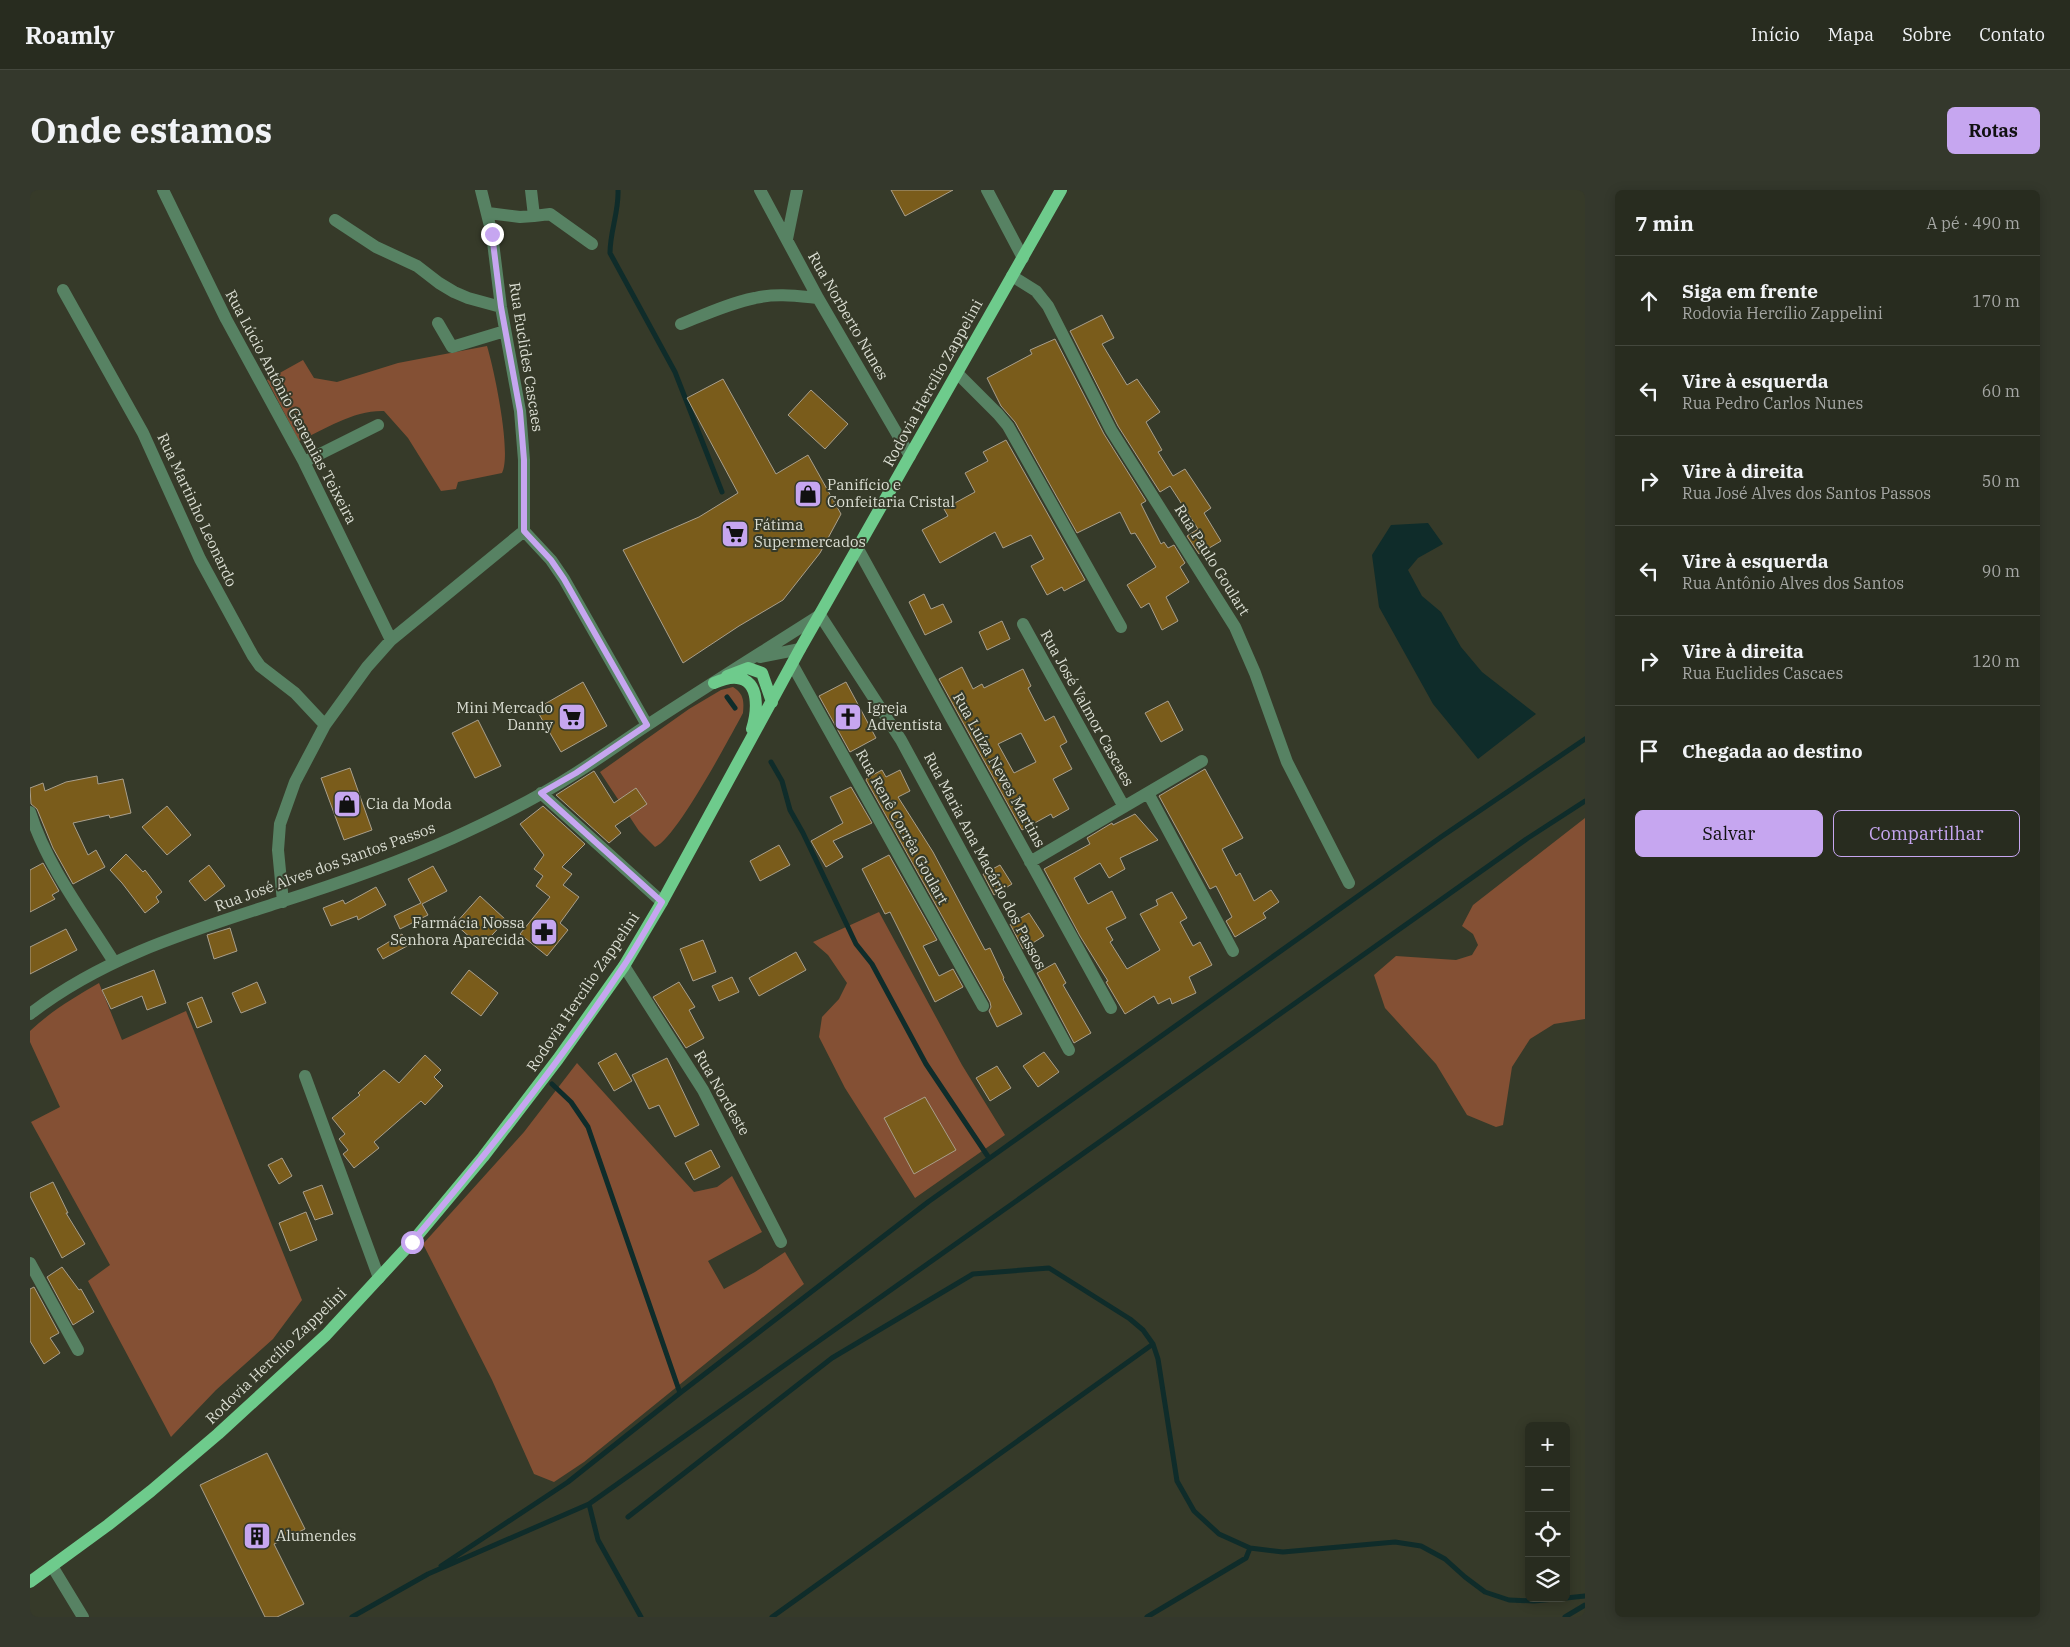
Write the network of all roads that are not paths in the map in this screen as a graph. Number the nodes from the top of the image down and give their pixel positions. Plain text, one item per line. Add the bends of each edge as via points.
1 (163, 190) edge
2 (480, 190) edge
3 (531, 190) edge
4 (760, 190) edge
5 (797, 190) edge
6 (987, 190) edge
7 (1061, 190) edge
8 (488, 213) junction
9 (534, 216) junction
10 (334, 220) dead end
11 (787, 239) junction
12 (592, 244) dead end
13 (1023, 258) junction
14 (1012, 276) junction
15 (63, 290) dead end
16 (818, 298) junction
17 (501, 307) junction
18 (438, 323) dead end
19 (682, 324) dead end
20 (505, 331) junction
21 (957, 373) junction
22 (378, 425) dead end
23 (910, 456) junction
24 (304, 462) junction
25 (524, 531) junction
26 (858, 549) junction
27 (820, 616) junction
28 (1022, 624) dead end
29 (1121, 627) dead end
30 (391, 640) junction
31 (800, 648) junction
32 (752, 659) junction
33 (792, 664) junction
34 (714, 683) junction
35 (772, 702) junction
36 (325, 725) junction
37 (647, 725) junction
38 (744, 753) junction
39 (1202, 761) dead end
40 (541, 793) junction
41 (1148, 793) junction
42 (1124, 807) junction
43 (30, 812) edge
44 (1030, 862) junction
45 (1349, 883) dead end
46 (284, 902) junction
47 (662, 902) junction
48 (1233, 951) dead end
49 (114, 962) junction
50 (624, 966) junction
51 (983, 1006) dead end
52 (1111, 1008) dead end
53 (31, 1012) edge
54 (1069, 1050) dead end
55 (306, 1076) dead end
56 (782, 1242) dead end
57 (30, 1263) edge
58 (379, 1278) junction
59 (78, 1350) dead end
60 (52, 1566) junction
61 (30, 1582) edge
62 (83, 1617) edge

1 - 24 street, Rua Lúcio Antônio Geremias Teixeira via 226,319
2 - 8 street, Rua Euclides Cascaes
3 - 9 street
4 - 11 street, Rua Norberto Nunes
5 - 11 street
6 - 13 street
7 - 13 main road, Rodovia Hercílio Zappelini
8 - 9 street
8 - 17 street, Rua Euclides Cascaes
9 - 12 street via 550,214
10 - 17 street via 376,247 417,266 454,292
11 - 16 street, Rua Norberto Nunes
13 - 14 main road, Rodovia Hercílio Zappelini
14 - 21 main road, Rodovia Hercílio Zappelini
14 - 45 street, Rua Paulo Goulart via 1036,292 1048,306 1111,430 1235,628 1255,673 1286,762
15 - 36 street, Rua Martinho Leonardo via 143,433 200,559 252,656 295,693
16 - 19 street via 757,297
16 - 23 street, Rua Norberto Nunes
17 - 20 street, Rua Euclides Cascaes
18 - 20 street via 452,347
20 - 25 street, Rua Euclides Cascaes via 522,429
21 - 23 main road, Rodovia Hercílio Zappelini
21 - 29 street via 1008,426
22 - 24 street
23 - 26 main road, Rodovia Hercílio Zappelini
24 - 30 street, Rua Lúcio Antônio Geremias Teixeira
25 - 30 street
25 - 37 street via 564,579
26 - 27 main road, Rodovia Hercílio Zappelini
26 - 44 street, Rua Luíza Neves Martins
27 - 31 main road, Rodovia Hercílio Zappelini
27 - 32 street, Rua José Alves dos Santos Passos
27 - 54 street, Rua Maria Ana Macário dos Passos via 901,740
28 - 42 street, Rua José Valmor Cascaes
30 - 36 street
31 - 32 street, Rua José Alves dos Santos Passos
31 - 33 main road, Rodovia Hercílio Zappelini
32 - 34 street, Rua José Alves dos Santos Passos
33 - 35 main road, Rodovia Hercílio Zappelini
33 - 51 street, Rua Renê Corrêa Goulart
34 - 35 main road via 740,670 754,669 765,676
34 - 37 street, Rua José Alves dos Santos Passos
34 - 38 main road via 739,678 752,688 756,715
35 - 38 main road, Rodovia Hercílio Zappelini
36 - 46 street via 295,782 280,824 278,850
37 - 40 street, Rua José Alves dos Santos Passos
38 - 47 main road, Rodovia Hercílio Zappelini
39 - 41 street
40 - 46 street, Rua José Alves dos Santos Passos via 452,838
40 - 47 street
41 - 42 street
41 - 48 street
42 - 44 street
43 - 49 street via 58,873
44 - 52 street, Rua Luíza Neves Martins
46 - 49 street, Rua José Alves dos Santos Passos via 178,936
47 - 50 main road, Rodovia Hercílio Zappelini
49 - 53 street, Rua José Alves dos Santos Passos
50 - 56 street, Rua Nordeste via 703,1090
50 - 58 main road, Rodovia Hercílio Zappelini via 516,1117
55 - 58 street
57 - 59 street
58 - 60 main road, Rodovia Hercílio Zappelini via 326,1335 218,1434 115,1520
60 - 61 main road, Rodovia Hercílio Zappelini
60 - 62 street

